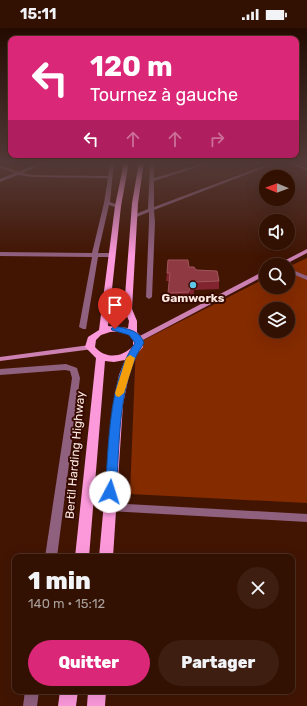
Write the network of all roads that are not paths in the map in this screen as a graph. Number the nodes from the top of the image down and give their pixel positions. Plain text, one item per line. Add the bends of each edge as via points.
1 (108, 194) edge
2 (120, 194) edge
3 (137, 194) edge
4 (152, 194) edge
5 (192, 194) edge
6 (107, 203) junction
7 (118, 206) junction
8 (151, 209) junction
9 (134, 216) junction
10 (307, 251) edge
11 (0, 254) edge
12 (96, 255) junction
13 (112, 255) junction
14 (293, 258) edge
15 (295, 273) edge
16 (259, 275) edge
17 (307, 278) edge
18 (149, 297) dead end
19 (83, 328) dead end
20 (103, 331) junction
21 (135, 336) junction
22 (90, 347) junction
23 (132, 354) junction
24 (101, 356) junction
25 (0, 359) edge
26 (0, 372) edge
27 (109, 507) junction
28 (307, 518) edge
29 (51, 554) edge
30 (82, 554) edge
31 (106, 554) edge
32 (32, 694) edge
33 (69, 694) edge
34 (97, 694) edge
35 (30, 706) edge
36 (68, 706) edge
37 (96, 706) edge

1 - 6 street
2 - 7 main road
3 - 9 main road
4 - 8 street
5 - 8 street
6 - 7 street
6 - 12 street
7 - 13 main road
8 - 9 street
8 - 18 street
9 - 21 main road via 128,309
10 - 14 street
11 - 12 street
12 - 13 street
12 - 19 street
13 - 20 main road
15 - 17 street
16 - 21 street
20 - 21 main road via 121,329
20 - 22 main road via 91,339
21 - 23 main road via 138,347
22 - 24 main road
22 - 25 street
23 - 24 main road via 120,358
23 - 27 main road via 124,374 118,404
24 - 30 main road, Bertil Harding Highway
26 - 29 street via 66,367 74,370 76,378
27 - 28 street
27 - 31 main road
32 - 35 street
33 - 36 main road
34 - 37 main road

